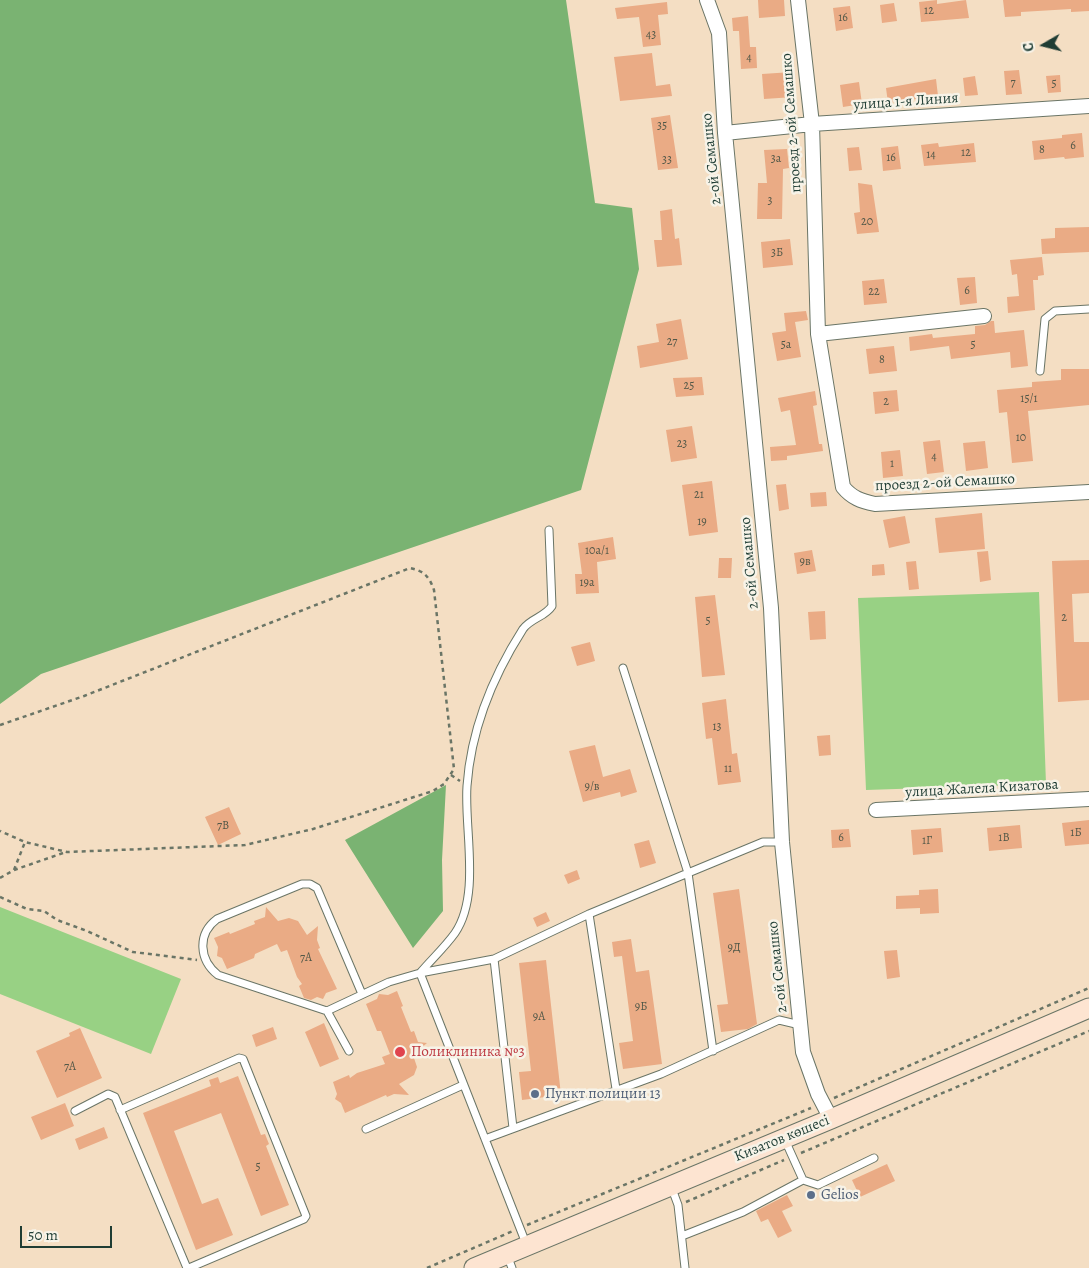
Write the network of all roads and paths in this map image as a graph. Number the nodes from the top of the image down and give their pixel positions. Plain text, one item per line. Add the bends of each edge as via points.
1 (707, 0) edge
2 (798, 0) edge
3 (1089, 106) edge
4 (812, 124) junction
5 (725, 133) junction
6 (1089, 308) edge
7 (984, 316) dead end
8 (818, 334) junction
9 (1040, 371) dead end
10 (1089, 492) edge
11 (549, 530) dead end
12 (623, 668) dead end
13 (0, 725) edge
14 (1089, 800) edge
15 (876, 810) dead end
16 (0, 831) edge
17 (26, 842) junction
18 (782, 842) junction
19 (67, 852) junction
20 (14, 870) junction
21 (688, 873) junction
22 (0, 878) edge
23 (0, 897) edge
24 (589, 914) junction
25 (494, 959) junction
26 (206, 961) junction
27 (420, 973) junction
28 (1089, 988) edge
29 (362, 994) junction
30 (1089, 1008) edge
31 (327, 1011) junction
32 (800, 1025) junction
33 (1089, 1032) edge
34 (349, 1051) dead end
35 (712, 1051) junction
36 (463, 1085) junction
37 (616, 1089) junction
38 (822, 1102) junction
39 (120, 1110) junction
40 (75, 1111) dead end
41 (831, 1119) junction
42 (513, 1128) junction
43 (366, 1129) dead end
44 (485, 1139) junction
45 (784, 1139) junction
46 (796, 1155) dead end
47 (874, 1158) dead end
48 (787, 1159) dead end
49 (803, 1180) junction
50 (671, 1185) junction
51 (678, 1205) junction
52 (520, 1228) junction
53 (682, 1236) junction
54 (527, 1246) junction
55 (509, 1261) edge
56 (188, 1268) edge
57 (427, 1268) edge
58 (474, 1268) edge
59 (685, 1268) edge

1 - 5 street, 2-ой Семашко via 719,33
2 - 4 street, проезд 2-ой Семашко
3 - 4 street, улица 1-я Линия
4 - 5 street, улица 1-я Линия
4 - 8 street, проезд 2-ой Семашко
5 - 18 street, 2-ой Семашко via 771,608
6 - 9 lane via 1055,311 1045,319
7 - 8 street
8 - 10 street, проезд 2-ой Семашко via 839,476 843,487 861,502 875,504
11 - 27 lane via 552,606 523,629 479,718 467,786 468,883 464,912 455,933
12 - 21 lane
13 - 19 path via 84,696 410,568 422,570 429,577 434,590 454,769 444,784 434,791 313,829 246,845
14 - 15 street, улица Жалела Кизатова
16 - 17 path
17 - 19 path
17 - 20 path
18 - 21 lane via 763,842
18 - 32 street, 2-ой Семашко
19 - 20 path
20 - 22 path
21 - 24 lane
21 - 35 lane
23 - 26 path via 27,909 44,911 57,920 133,952
24 - 25 lane
24 - 37 lane
25 - 27 lane
25 - 42 lane
26 - 29 lane via 202,939 217,919 302,884 310,884 318,888
26 - 31 lane via 212,970 226,979
27 - 29 lane
27 - 36 lane
28 - 38 path
29 - 31 lane
30 - 41 main road, Кизатов көшесі
31 - 34 lane
32 - 35 lane via 779,1020
32 - 38 street, 2-ой Семашко via 803,1052
33 - 46 path
35 - 37 lane via 661,1074
36 - 43 lane
36 - 44 lane
37 - 42 lane
38 - 41 street, 2-ой Семашко
38 - 52 path
39 - 40 lane via 114,1097 108,1094
39 - 56 lane
39 - 56 lane via 239,1058 244,1059 306,1216
41 - 45 main road, Кизатов көшесі
42 - 44 lane
44 - 52 lane
45 - 49 lane
45 - 50 main road, Кизатов көшесі
47 - 49 lane via 818,1185
48 - 51 path
49 - 53 lane via 743,1212
50 - 51 lane
50 - 54 main road, Кизатов көшесі
51 - 53 lane
52 - 54 lane
52 - 57 path
53 - 59 lane
54 - 55 main road, Кизатов көшесі
55 - 58 main road, Кизатов көшесі

